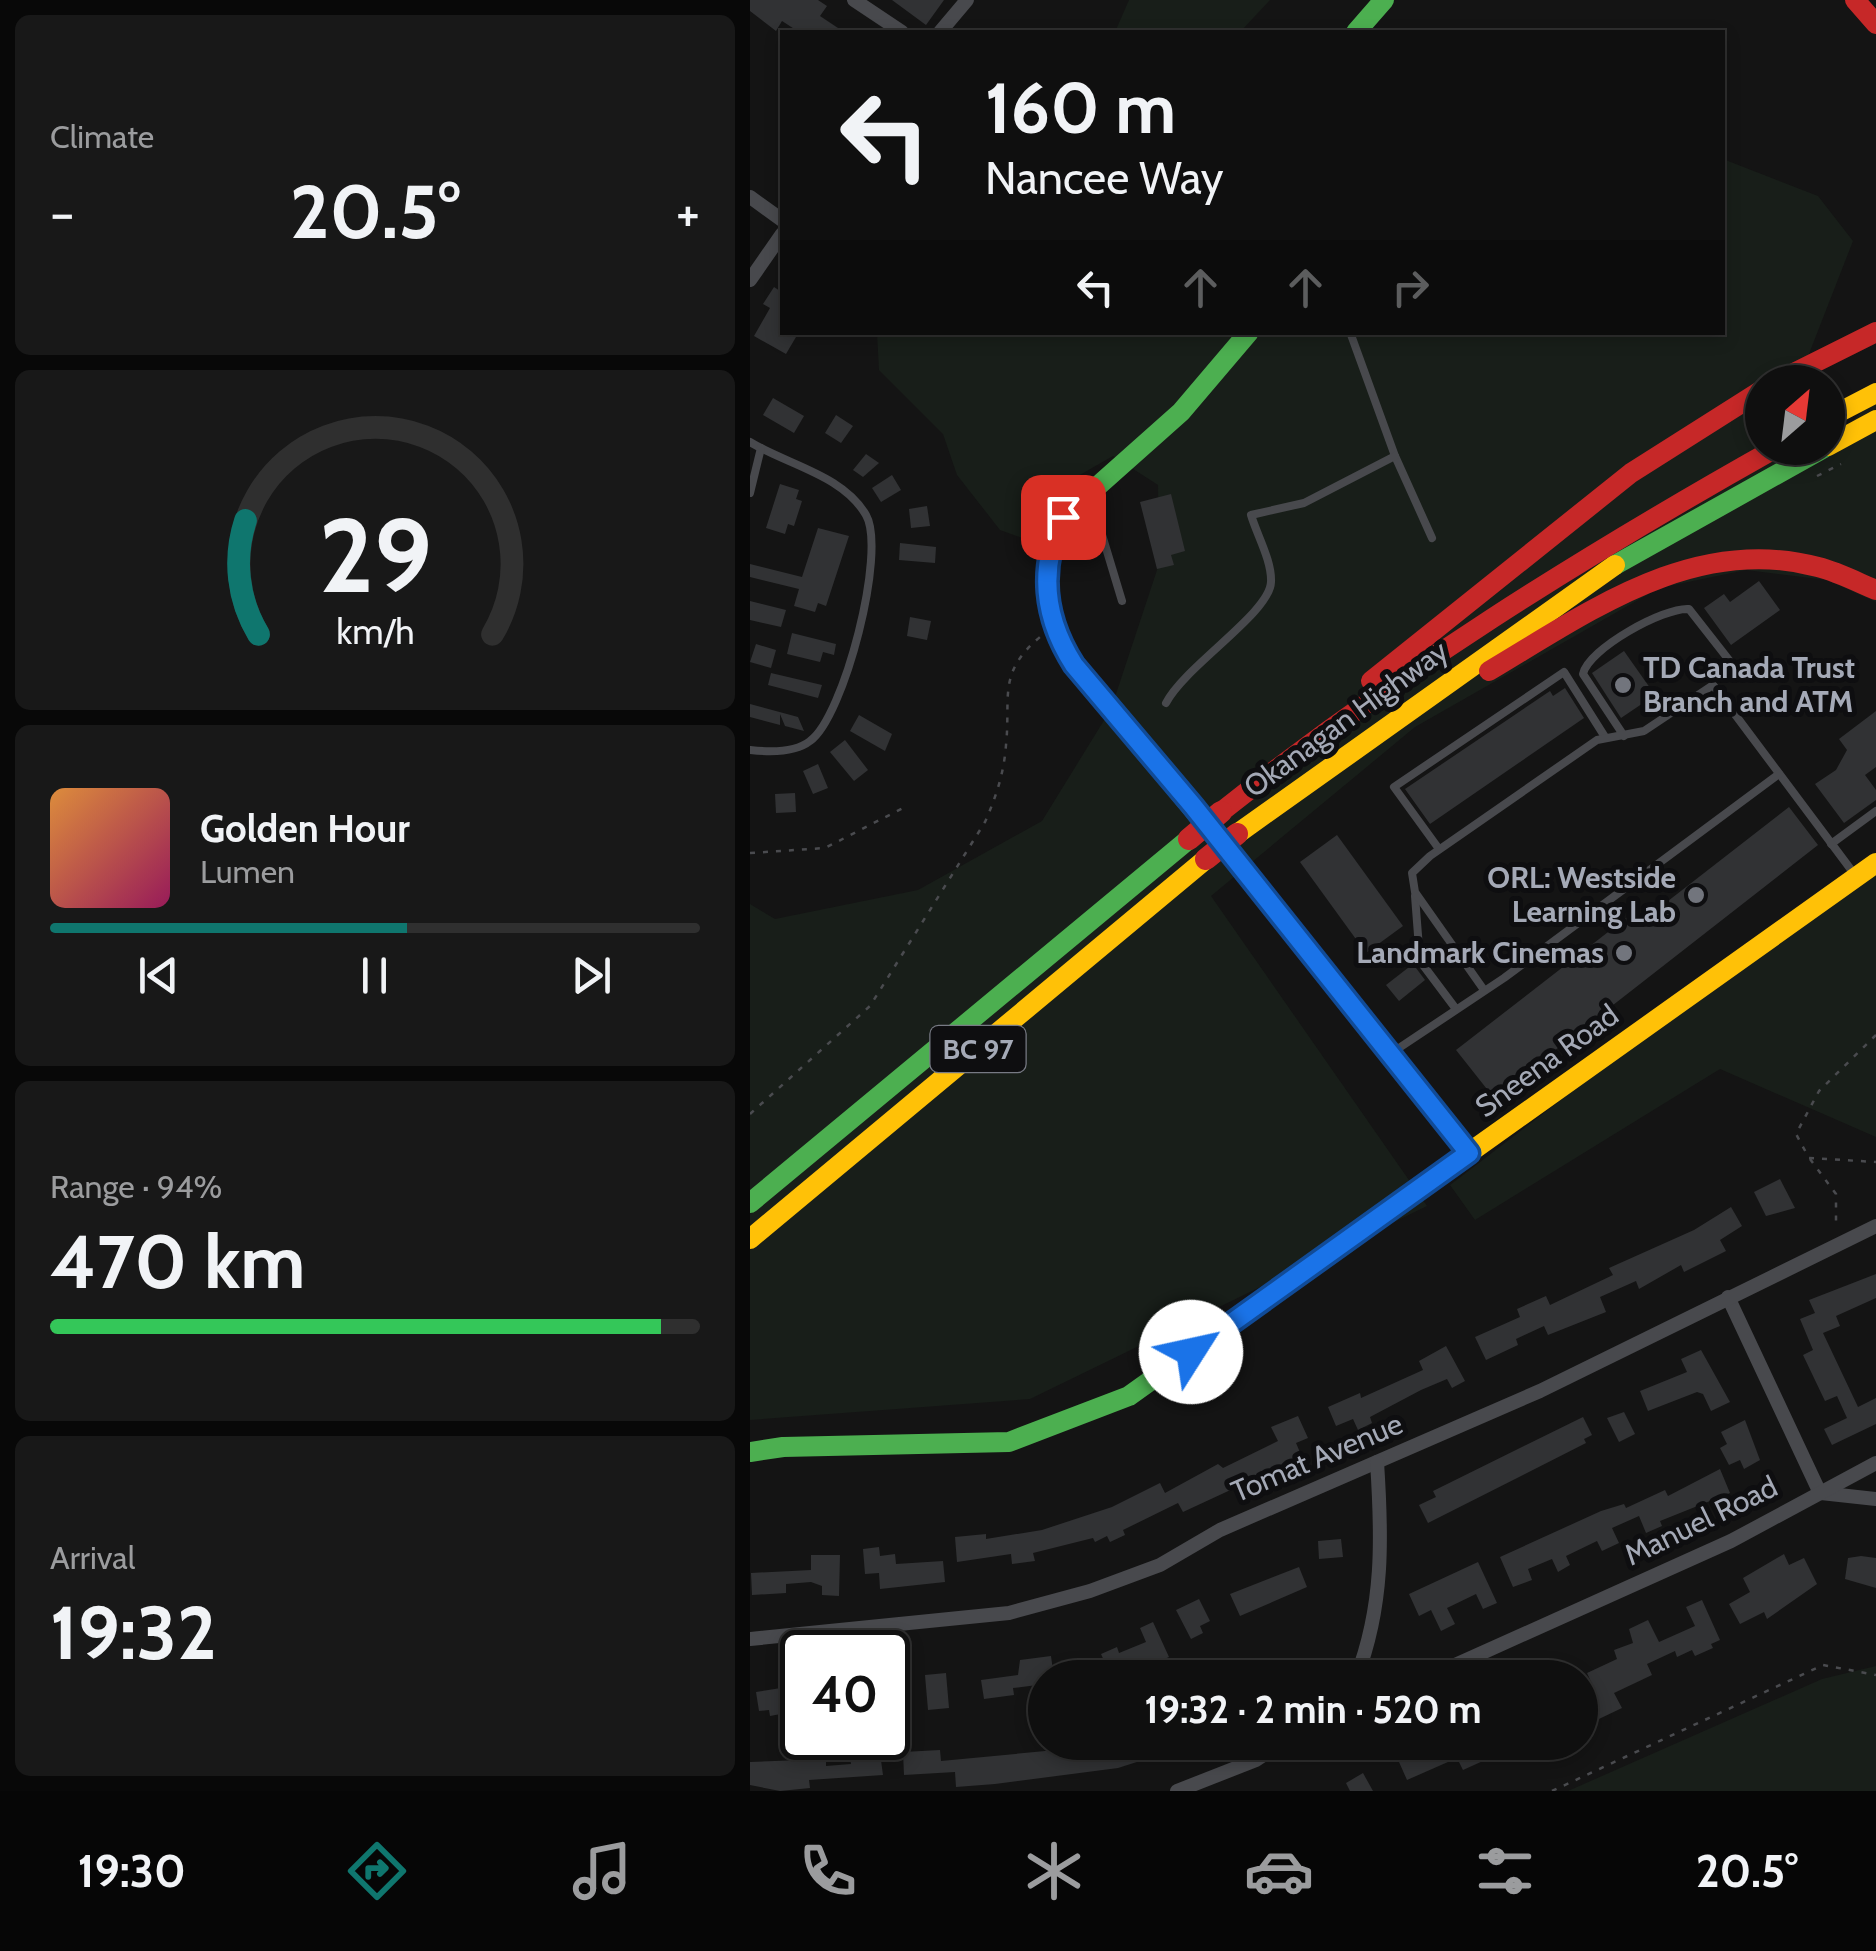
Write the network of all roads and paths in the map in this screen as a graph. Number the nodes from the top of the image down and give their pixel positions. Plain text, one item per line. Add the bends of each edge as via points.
1 (854, 0) edge
2 (967, 0) edge
3 (1384, 0) edge
4 (1855, 0) edge
5 (1876, 24) edge
6 (899, 30) edge
7 (942, 30) edge
8 (1358, 30) edge
9 (750, 197) edge
10 (780, 219) edge
11 (780, 237) edge
12 (750, 280) edge
13 (1876, 332) edge
14 (1246, 335) edge
15 (1351, 335) edge
16 (1810, 365) edge
17 (1876, 393) edge
18 (1745, 401) edge
19 (1845, 409) edge
20 (1876, 420) edge
21 (1845, 437) edge
22 (750, 442) edge
23 (761, 448) junction
24 (1395, 456) junction
25 (1747, 465) edge
26 (1794, 465) edge
27 (1089, 490) junction
28 (750, 493) edge
29 (1432, 538) dead end
30 (1876, 590) edge
31 (1122, 602) dead end
32 (1054, 625) junction
33 (1736, 669) dead end
34 (1166, 703) dead end
35 (1416, 707) junction
36 (1606, 736) junction
37 (1624, 736) junction
38 (750, 750) edge
39 (1290, 756) junction
40 (1779, 774) junction
41 (904, 808) dead end
42 (1876, 811) edge
43 (1832, 844) junction
44 (1439, 849) junction
45 (750, 853) edge
46 (1876, 863) edge
47 (1856, 877) junction
48 (1415, 892) junction
49 (1484, 990) junction
50 (1456, 1009) junction
51 (1876, 1035) edge
52 (1390, 1054) junction
53 (750, 1114) edge
54 (1469, 1153) junction
55 (1809, 1158) junction
56 (1876, 1162) edge
57 (750, 1203) edge
58 (1876, 1226) edge
59 (750, 1239) edge
60 (1831, 1248) junction
61 (1728, 1297) junction
62 (750, 1452) edge
63 (1378, 1462) junction
64 (1876, 1463) edge
65 (1820, 1493) junction
66 (1876, 1500) edge
67 (750, 1639) edge
68 (1362, 1660) edge
69 (1466, 1660) edge
70 (1876, 1675) edge
71 (1256, 1760) edge
72 (1177, 1791) edge
73 (1552, 1791) edge

1 - 6 street
2 - 7 street
3 - 8 main road
4 - 5 main road
9 - 10 street
11 - 12 street
13 - 16 main road
14 - 27 main road via 1181,412
15 - 24 lane
17 - 19 main road
18 - 39 main road via 1630,473 1372,680
20 - 21 main road, Okanagan Highway / BC 97
22 - 23 lane
23 - 28 lane
23 - 38 lane via 841,488 862,509 874,541 872,575 828,719 809,743
24 - 29 lane
24 - 34 lane via 1304,502 1251,516 1271,576 1266,599 1182,677
25 - 39 main road, Okanagan Highway / BC 97 via 1558,575
26 - 35 main road, Okanagan Highway / BC 97 via 1613,566
27 - 31 lane
27 - 32 main road via 1063,517 1051,550 1047,600
30 - 35 main road via 1821,567 1737,557 1702,560 1653,577
32 - 52 main road via 1074,665
32 - 53 path via 1014,666 998,794 985,822 887,981 859,1017
33 - 37 lane via 1689,609 1637,629 1588,661 1583,674
35 - 59 main road, Okanagan Highway / BC 97, bridge via 1237,834
36 - 37 lane
36 - 44 lane
36 - 44 lane via 1564,672 1394,786
37 - 40 lane via 1644,731 1713,685
39 - 57 main road, Okanagan Highway / BC 97, bridge
40 - 43 lane
40 - 49 lane
41 - 45 path via 825,848
42 - 43 lane
43 - 47 lane
44 - 48 lane via 1412,873
46 - 47 main road, Sneena Road
47 - 54 main road, Sneena Road
48 - 49 lane
48 - 50 lane via 1420,961
49 - 50 lane
50 - 52 lane
51 - 55 path via 1819,1091 1796,1134
52 - 54 main road
54 - 62 main road, Sneena Road via 1129,1396 1008,1442
55 - 56 path
55 - 60 path via 1836,1194
58 - 60 street, Tomat Avenue
60 - 61 street, Tomat Avenue
61 - 63 street, Tomat Avenue
61 - 65 street, Manuel Road
63 - 67 street, Tomat Avenue via 1220,1530 1160,1565 1010,1614
63 - 68 street via 1378,1598
64 - 65 street
65 - 66 street
65 - 69 street, Manuel Road
70 - 73 path via 1822,1665
71 - 72 street

